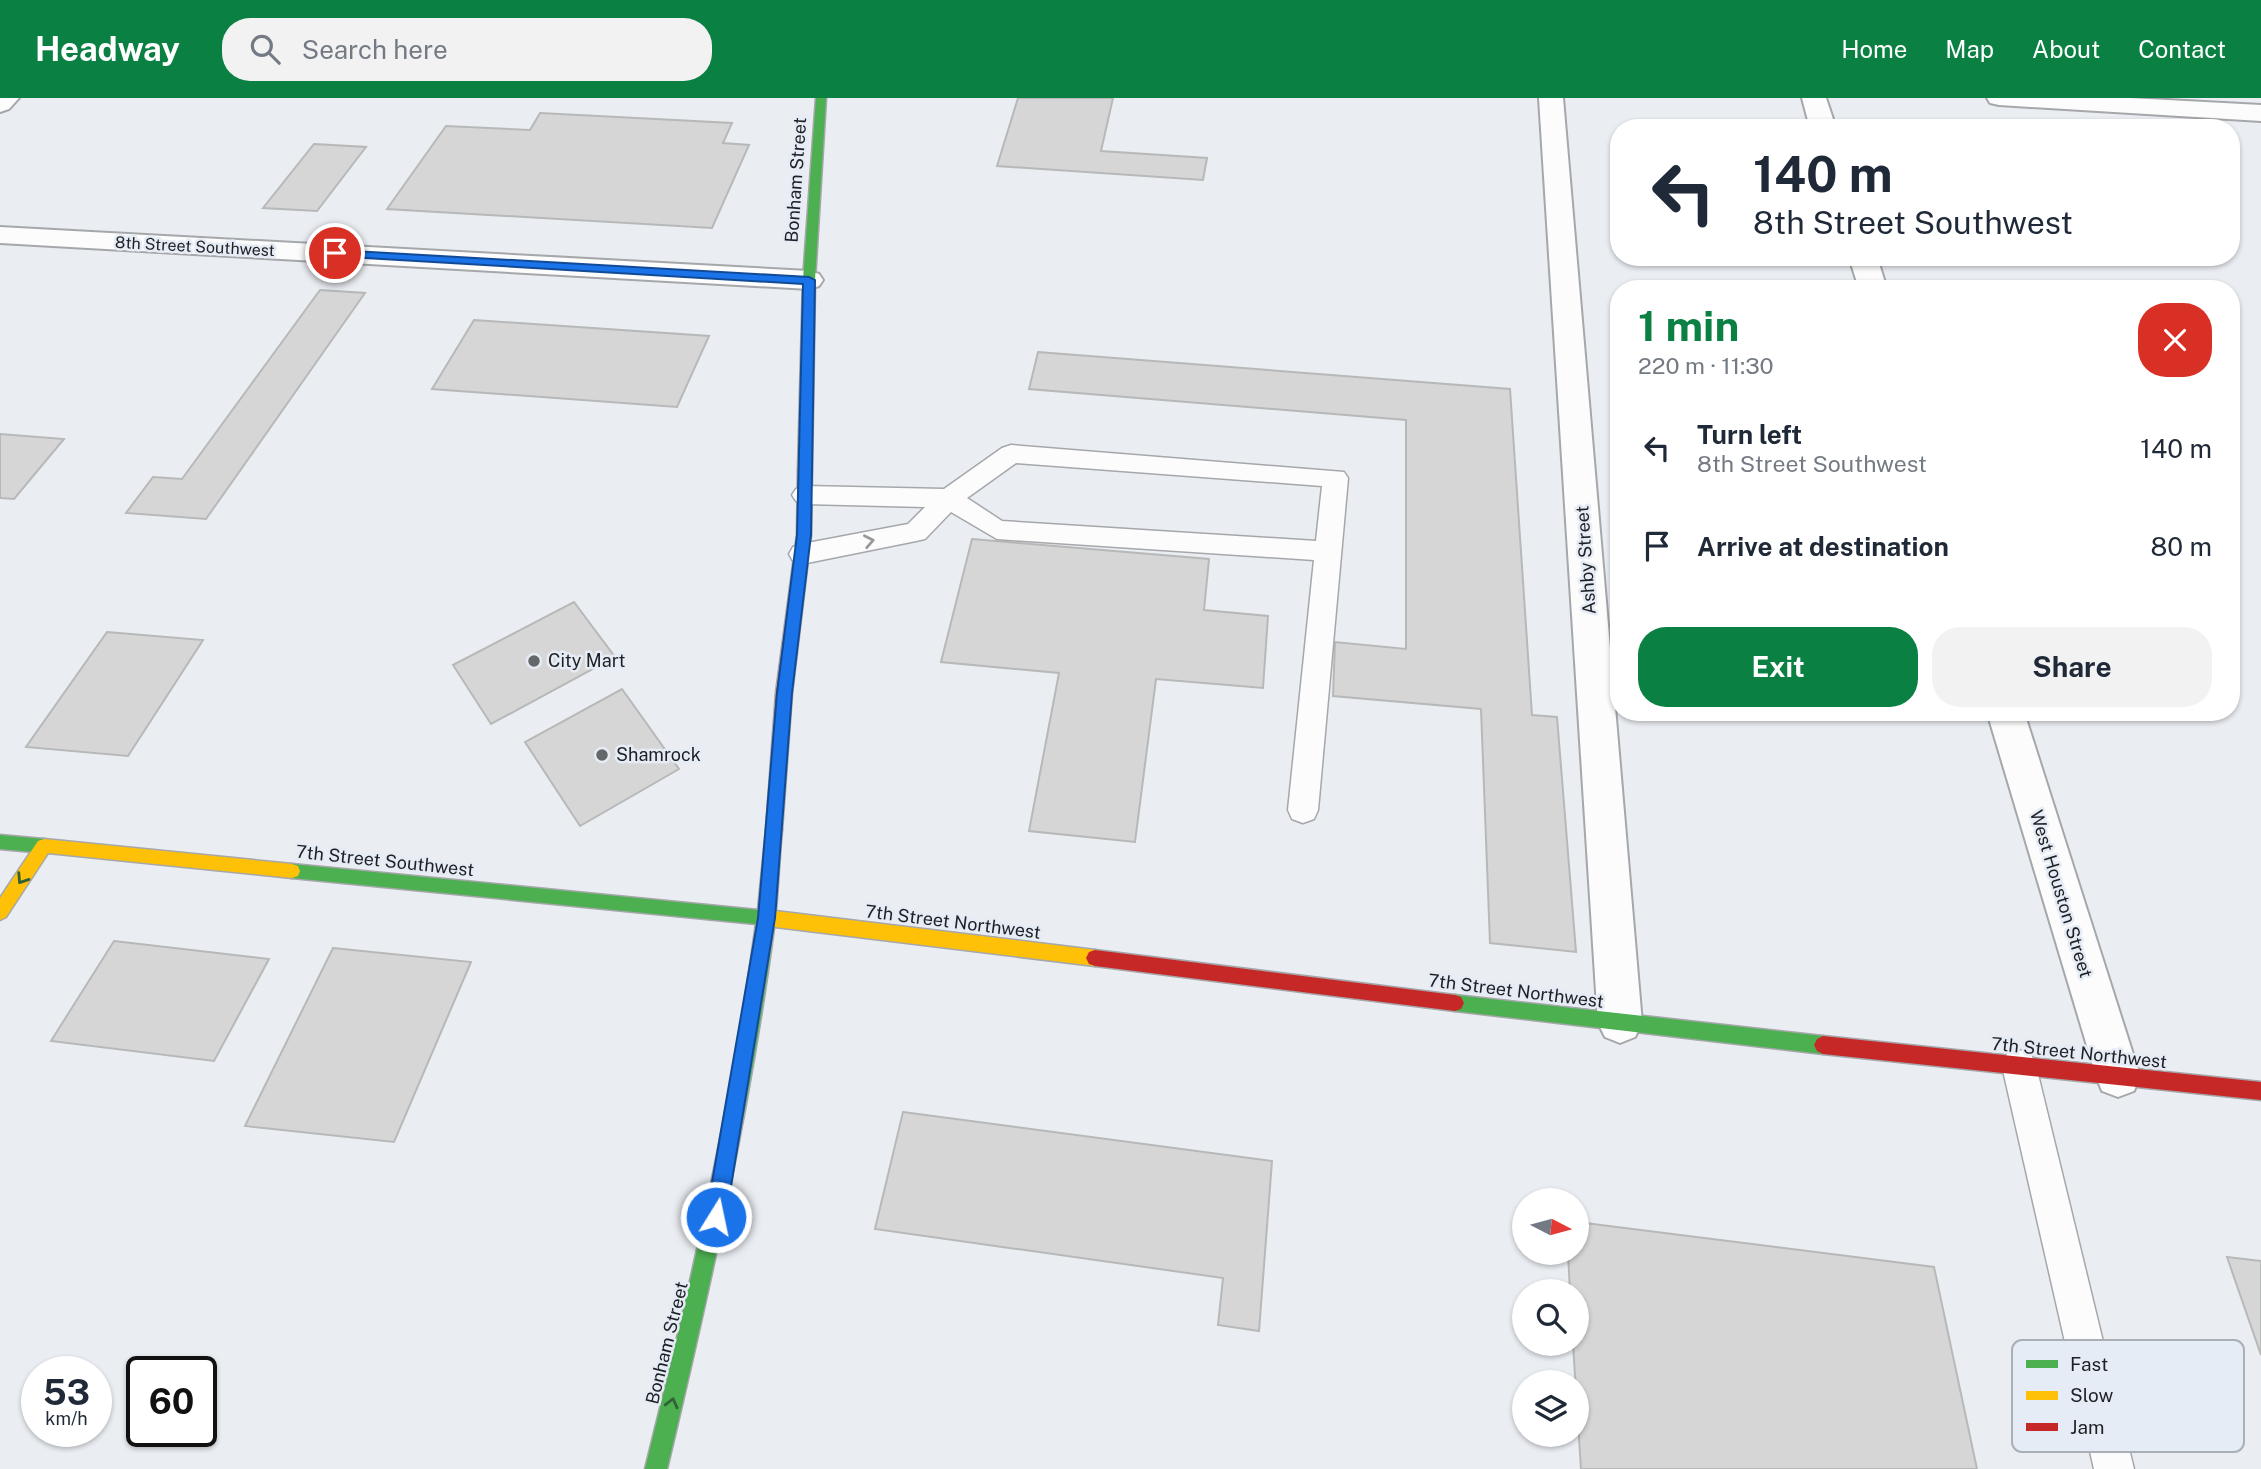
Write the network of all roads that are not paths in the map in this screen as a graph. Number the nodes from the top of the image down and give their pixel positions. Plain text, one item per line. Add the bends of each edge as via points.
1 (821, 98) edge
2 (1552, 98) edge
3 (1814, 98) edge
4 (1999, 98) edge
5 (2261, 113) edge
6 (1820, 119) edge
7 (0, 235) edge
8 (809, 280) junction
9 (805, 495) junction
10 (949, 498) junction
11 (1328, 551) junction
12 (802, 554) junction
13 (2008, 721) edge
14 (1303, 810) dead end
15 (0, 842) edge
16 (44, 846) junction
17 (0, 912) edge
18 (767, 918) junction
19 (1620, 1023) junction
20 (2019, 1066) junction
21 (2118, 1076) junction
22 (2261, 1091) edge
23 (2084, 1340) edge
24 (656, 1469) edge

1 - 8 main road, Bonham Street
2 - 19 street, Ashby Street
3 - 6 street
4 - 5 street
7 - 8 street, 8th Street Southwest
8 - 9 main road, Bonham Street
9 - 10 lane
9 - 12 main road, Bonham Street
10 - 11 lane via 997,530
10 - 11 lane via 1011,454 1335,478
12 -> 10 lane via 916,532
11 - 14 lane
12 - 18 main road, Bonham Street via 784,693
13 - 21 street, West Houston Street
15 - 16 main road, 7th Street Southwest
16 -> 17 main road
16 - 18 main road, 7th Street Southwest
18 - 19 main road, 7th Street Northwest
24 -> 18 main road, Bonham Street via 711,1245
19 - 20 main road, 7th Street Northwest
20 - 21 main road, 7th Street Northwest
20 - 23 lane
21 - 22 main road, 7th Street Northwest

